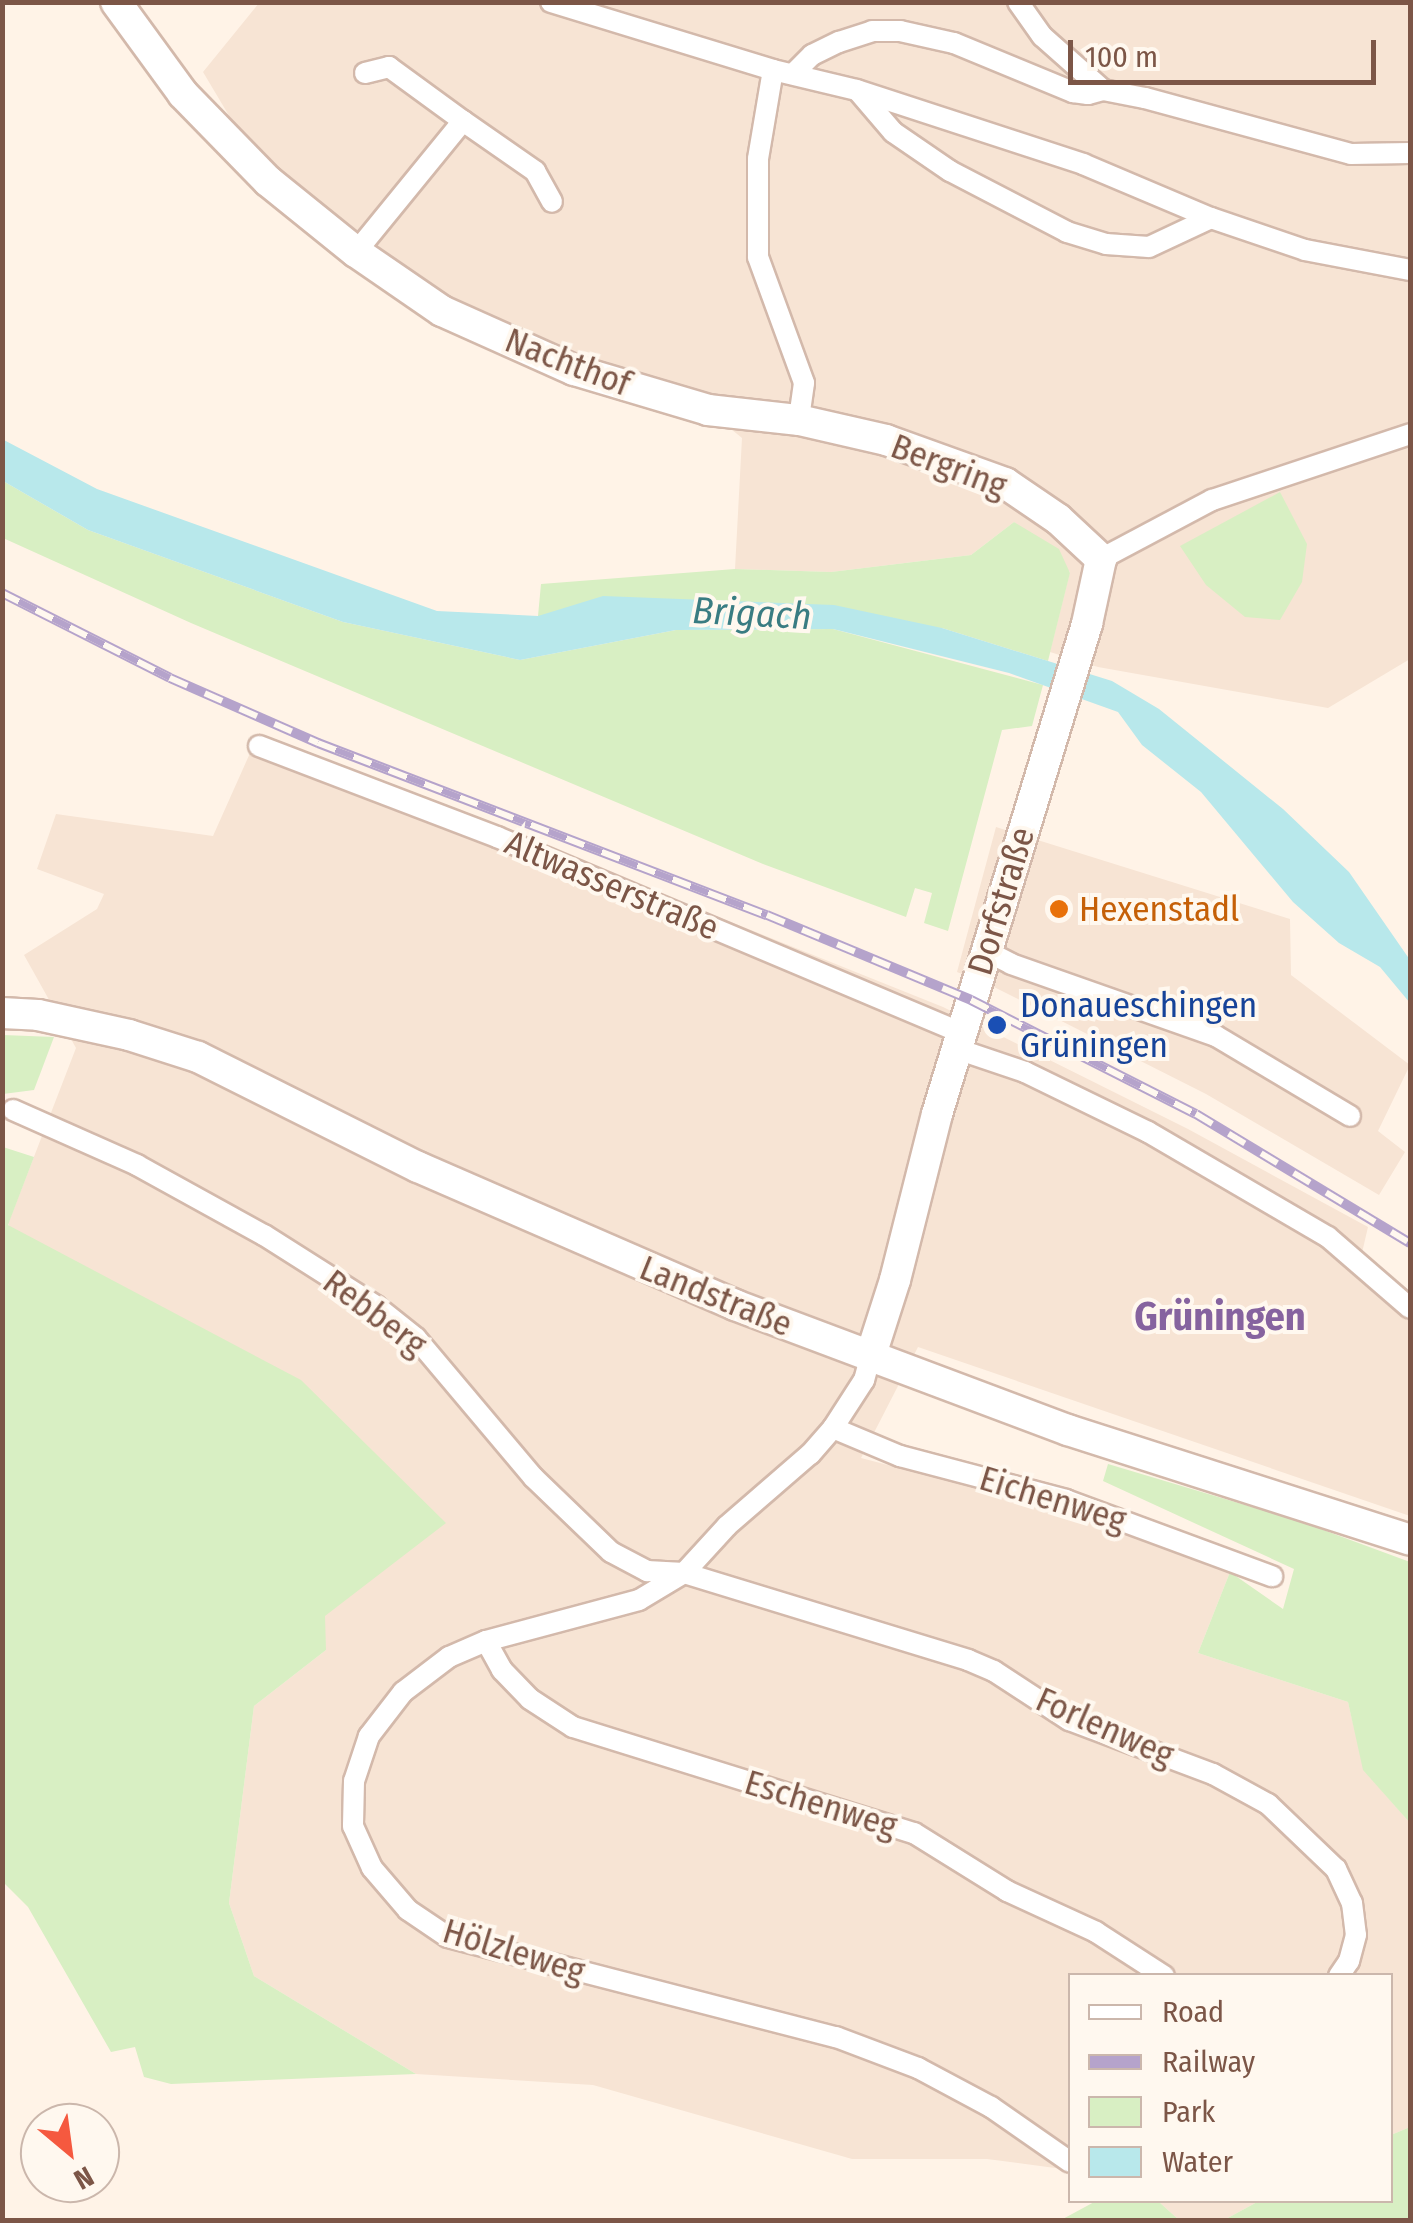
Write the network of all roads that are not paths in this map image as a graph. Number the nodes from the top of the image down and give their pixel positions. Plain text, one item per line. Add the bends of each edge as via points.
1 (116, 2) edge
2 (550, 2) edge
3 (1018, 2) edge
4 (773, 70) junction
5 (795, 72) junction
6 (365, 73) dead end
7 (857, 90) junction
8 (1103, 90) junction
9 (463, 121) junction
10 (1410, 153) edge
11 (552, 202) dead end
12 (1211, 218) junction
13 (356, 252) junction
14 (1410, 270) edge
15 (799, 420) junction
16 (1410, 434) edge
17 (1101, 560) junction
18 (259, 746) dead end
19 (986, 951) junction
20 (2, 1012) edge
21 (959, 1041) junction
22 (14, 1110) dead end
23 (1350, 1116) dead end
24 (1410, 1308) edge
25 (870, 1358) junction
26 (833, 1428) junction
27 (1410, 1540) edge
28 (684, 1573) junction
29 (1272, 1576) dead end
30 (486, 1641) junction
31 (1159, 1973) edge
32 (1341, 1973) edge
33 (1068, 2161) edge

1 - 13 street, Nachthof via 183,94 268,181
2 - 4 street
3 - 8 street via 1042,36
4 - 5 street
4 - 15 street via 758,159 758,256 804,382
5 - 7 street
5 - 8 street via 840,42 872,31 900,31 954,43 1073,92
6 - 9 street via 389,67
7 - 12 street via 1082,164
7 - 12 street via 893,132 950,171 1067,232 1148,247
8 - 10 street via 1352,154
9 - 11 street via 535,171
9 - 13 street
12 - 14 street via 1305,250
13 - 15 street, Nachthof via 442,311 574,370 708,410
15 - 17 street, Bergring via 886,440 1005,483 1058,519
16 - 17 street via 1212,500
17 - 19 street, Dorfstraße
18 - 21 street, Altwasserstraße via 498,837
19 - 21 street, Dorfstraße
19 - 23 street via 1216,1036
20 - 25 street, Landstraße via 129,1035 198,1056 418,1167
21 - 24 street, Altwasserstraße via 1148,1132 1328,1237
21 - 25 street, Dorfstraße
22 - 28 street, Rebberg via 138,1165 376,1306 416,1338 533,1477 611,1552 647,1571
25 - 26 street, Hölzleweg
25 - 27 street, Landstraße
26 - 28 street, Hölzleweg
26 - 29 street, Eichenweg via 900,1456 1082,1505
28 - 30 street, Hölzleweg via 638,1600
28 - 32 street, Forlenweg via 968,1660 1069,1720 1216,1775 1268,1804 1336,1869 1352,1904 1356,1935
30 - 31 street, Eschenweg via 530,1699 573,1728 914,1833
30 - 33 street, Hölzleweg via 449,1657 403,1692 369,1736 354,1781 353,1826 372,1868 408,1910 448,1937 830,2035 918,2068

